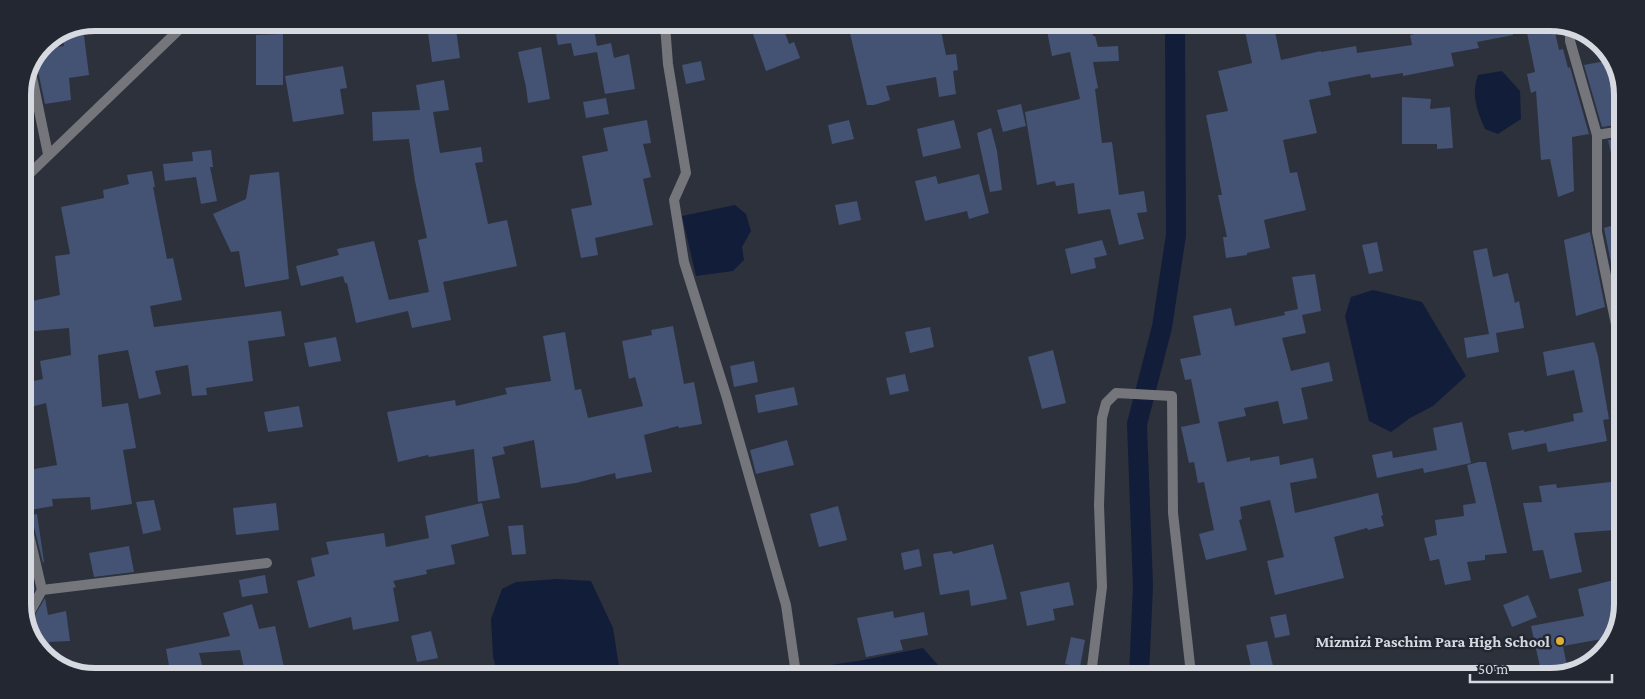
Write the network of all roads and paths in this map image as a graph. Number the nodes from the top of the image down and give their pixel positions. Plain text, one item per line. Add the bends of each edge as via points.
1 (178, 31) edge
2 (665, 31) edge
3 (1570, 35) edge
4 (33, 80) edge
5 (1614, 132) edge
6 (1597, 135) junction
7 (48, 154) junction
8 (31, 172) edge
9 (1614, 315) edge
10 (31, 543) edge
11 (268, 563) dead end
12 (42, 590) junction
13 (31, 610) edge
14 (795, 668) edge
15 (1092, 668) edge
16 (1189, 668) edge

1 - 7 street
2 - 14 street via 686,173 674,200 684,262 786,605
3 - 6 street
4 - 7 street
5 - 6 street
6 - 9 street via 1597,232
7 - 8 street
10 - 12 street
11 - 12 street
12 - 13 street
15 - 16 street via 1102,587 1099,505 1102,418 1106,403 1116,392 1172,396 1172,513

